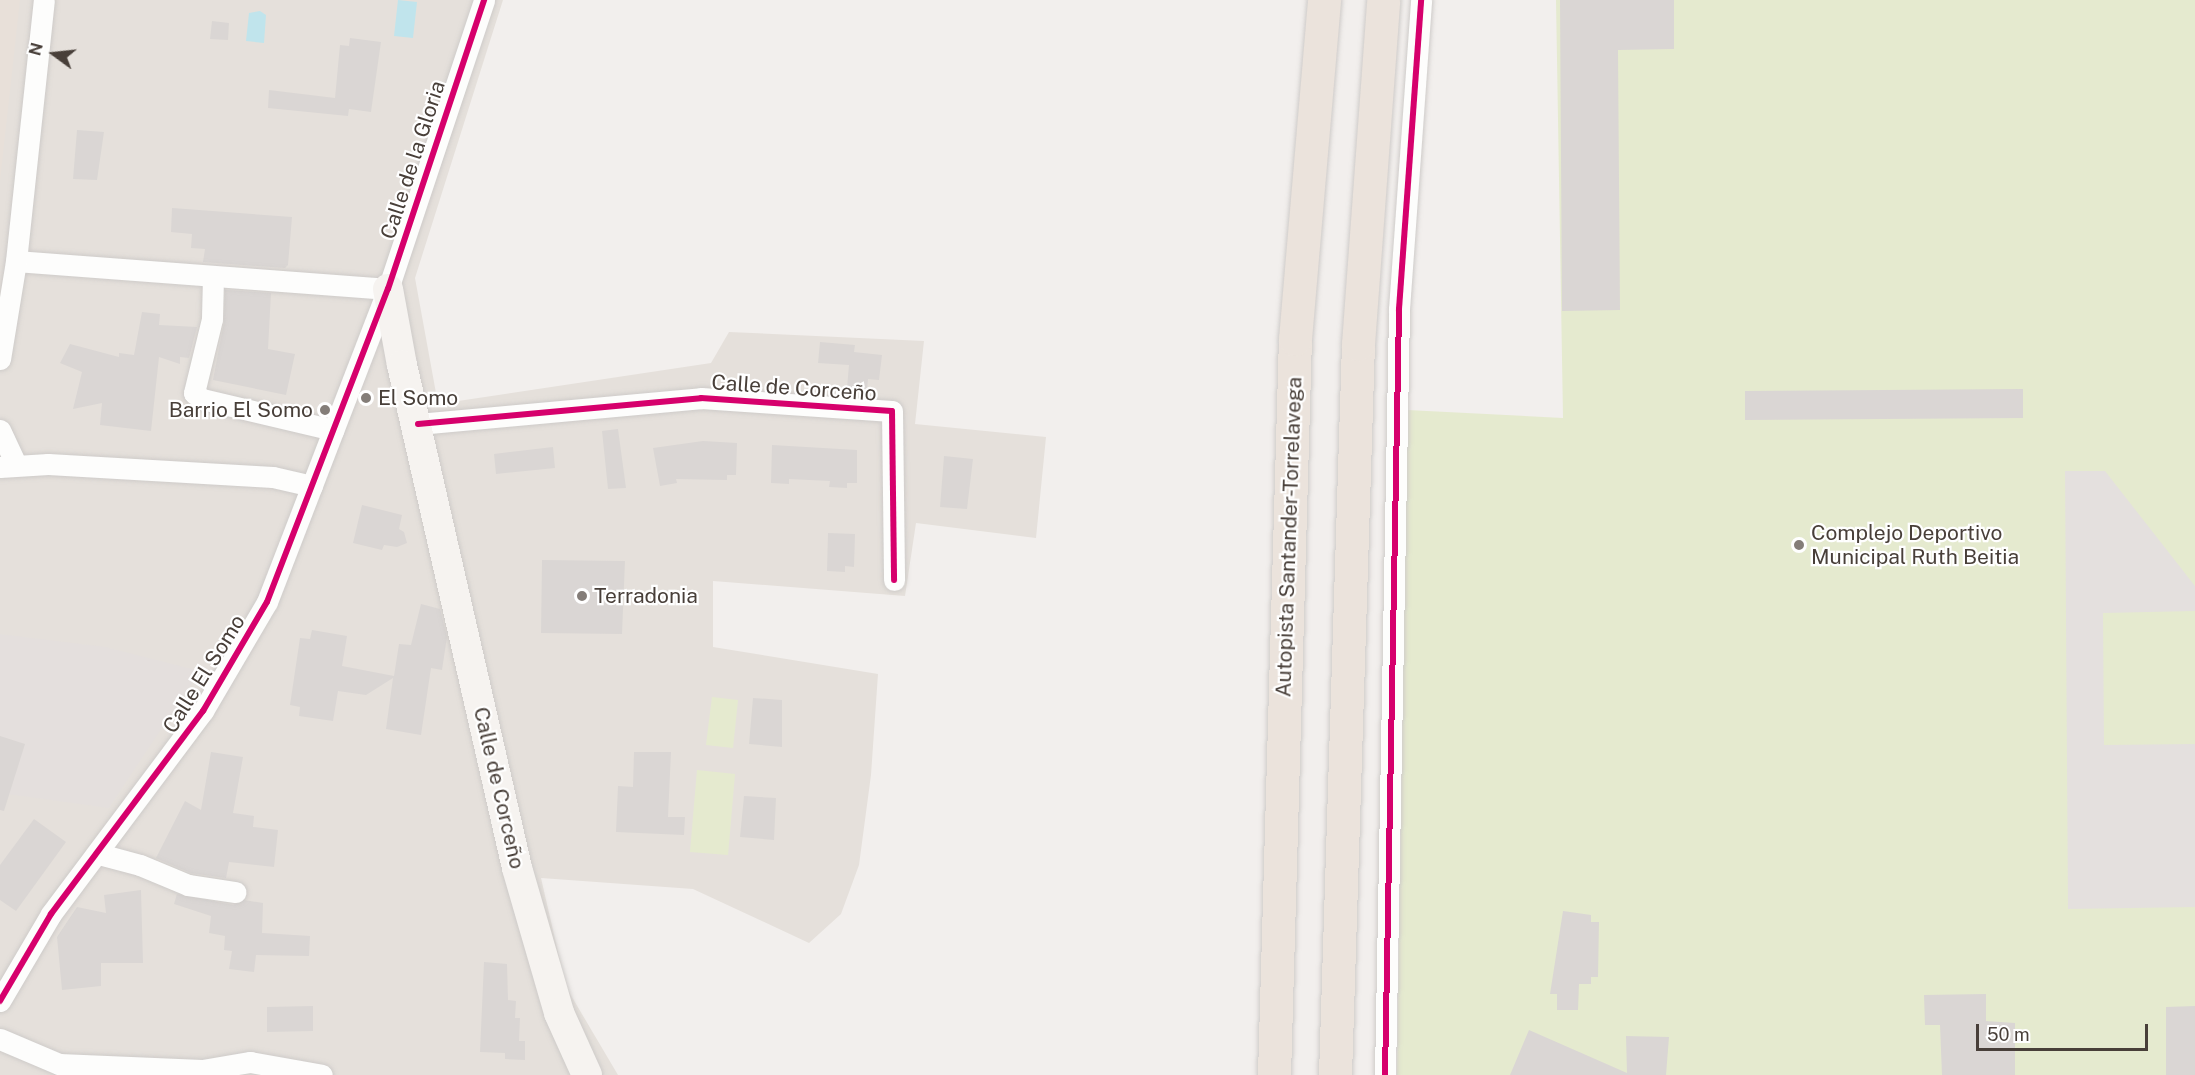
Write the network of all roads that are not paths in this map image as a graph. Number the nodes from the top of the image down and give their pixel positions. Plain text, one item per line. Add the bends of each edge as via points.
1 (44, 0) edge
2 (484, 0) edge
3 (1324, 0) edge
4 (1383, 0) edge
5 (1421, 0) edge
6 (16, 261) junction
7 (213, 277) junction
8 (388, 289) junction
9 (372, 329) junction
10 (0, 359) edge
11 (402, 365) junction
12 (418, 424) junction
13 (0, 430) edge
14 (333, 430) junction
15 (8, 466) edge
16 (312, 486) junction
17 (894, 580) dead end
18 (99, 855) junction
19 (235, 892) dead end
20 (25, 956) junction
21 (0, 970) edge
22 (0, 1001) edge
23 (559, 1014) junction
24 (0, 1039) edge
25 (202, 1072) edge
26 (322, 1075) edge
27 (569, 1075) edge
28 (587, 1075) edge
29 (1274, 1075) edge
30 (1335, 1075) edge
31 (1385, 1075) edge

1 - 6 street
2 - 8 street, Calle de la Gloria
3 - 29 highway, Autopista Santander-Torrelavega via 1295,339
4 - 30 highway via 1358,344
5 - 31 street via 1399,309
6 - 7 street
6 - 10 street
7 - 8 street
7 - 14 street via 212,319 194,393 202,399
8 - 9 street, Calle de la Gloria
8 - 11 main road, Calle de Corceño
9 - 11 main road, Calle de Corceño
9 - 14 street, Calle El Somo
11 - 12 main road, Calle de Corceño
12 - 17 street, Calle de Corceño via 702,398 892,411
12 - 23 main road, Calle de Corceño via 517,868
13 - 15 street
14 - 16 street, Calle El Somo
15 - 16 street via 273,477
16 - 18 street, Calle El Somo via 248,641 203,711
18 - 19 street via 141,865 188,885
18 - 20 street, Calle El Somo via 51,914
20 - 21 street
20 - 22 street, Calle El Somo
23 - 27 street
23 - 28 main road, Calle de Corceño
24 - 25 street via 59,1064
25 - 26 street via 250,1062

